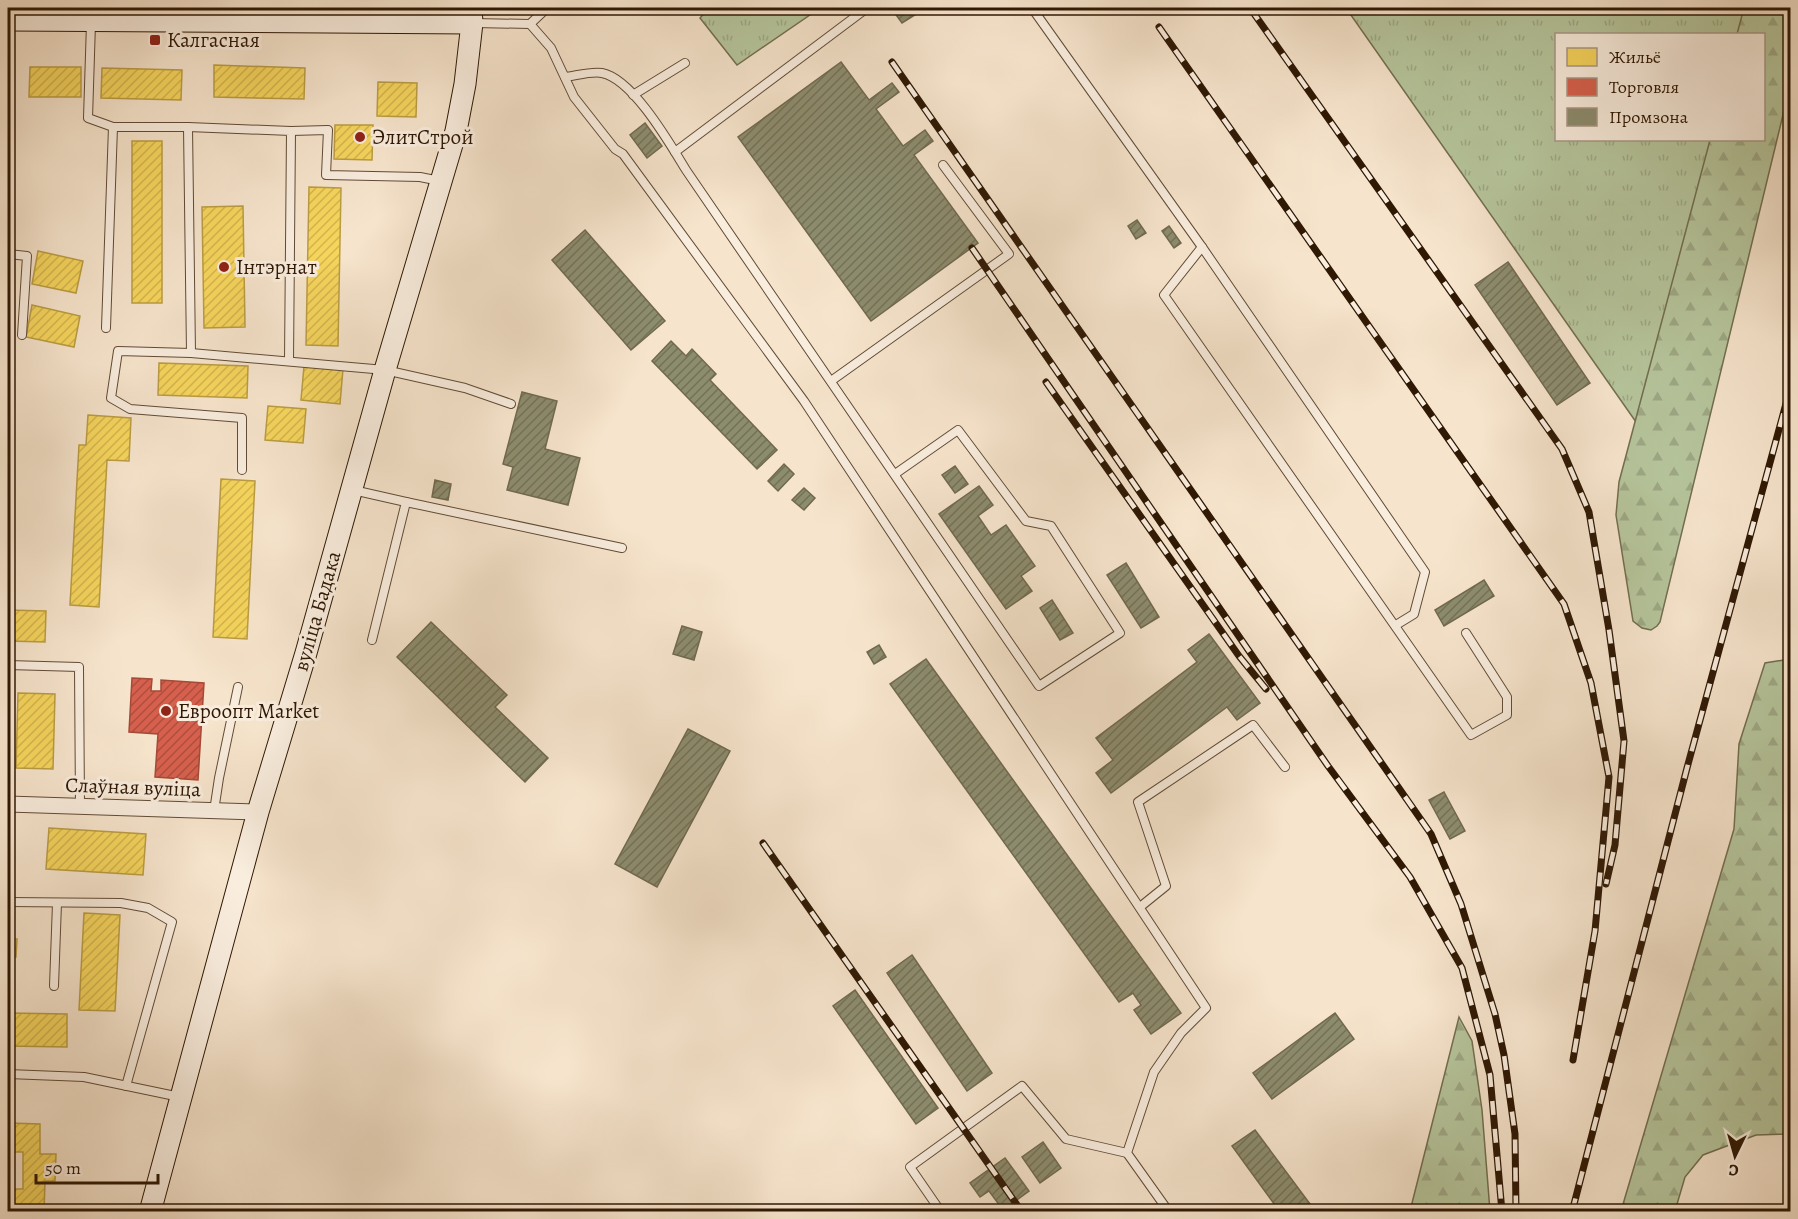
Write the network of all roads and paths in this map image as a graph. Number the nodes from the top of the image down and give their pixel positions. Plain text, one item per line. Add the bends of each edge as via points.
1 (547, 8) edge
2 (867, 8) edge
3 (1032, 8) edge
4 (471, 15) edge
5 (8, 20) edge
6 (91, 20) junction
7 (530, 24) junction
8 (685, 63) dead end
9 (565, 77) junction
10 (633, 95) junction
11 (113, 127) junction
12 (188, 127) junction
13 (291, 131) junction
14 (675, 152) junction
15 (943, 165) dead end
16 (441, 181) junction
17 (1202, 248) junction
18 (8, 255) edge
19 (106, 328) dead end
20 (22, 335) dead end
21 (191, 353) junction
22 (289, 361) junction
23 (385, 370) junction
24 (831, 381) junction
25 (511, 404) dead end
26 (242, 470) dead end
27 (895, 474) junction
28 (351, 490) junction
29 (406, 502) junction
30 (622, 548) dead end
31 (1396, 625) junction
32 (1466, 633) dead end
33 (372, 640) dead end
34 (8, 665) edge
35 (238, 687) dead end
36 (1285, 766) dead end
37 (8, 804) edge
38 (80, 806) junction
39 (214, 810) junction
40 (258, 812) junction
41 (8, 902) edge
42 (57, 903) junction
43 (1140, 907) junction
44 (54, 986) dead end
45 (8, 1074) edge
46 (126, 1086) junction
47 (182, 1098) junction
48 (1127, 1153) junction
49 (150, 1212) edge
50 (941, 1212) edge
51 (1170, 1212) edge

1 - 7 lane
2 - 14 lane
3 - 17 lane
4 - 6 main road
4 - 7 lane
4 - 16 main road, вуліца Бадака via 465,84
5 - 6 main road
6 - 11 lane via 88,118
7 - 9 lane via 551,48
8 - 10 lane
9 - 10 lane via 602,73
9 - 43 lane via 574,97 623,154 804,400
10 - 14 lane
11 - 12 lane
11 - 19 lane
12 - 13 lane
12 - 21 lane
13 - 16 lane via 328,130 326,175
13 - 22 lane
14 - 24 lane
15 - 24 lane via 1009,254
16 - 23 main road, вуліца Бадака
17 - 31 lane via 1425,572 1414,614
17 - 31 lane via 1164,295
18 - 20 lane via 27,256
21 - 22 lane
21 - 26 lane via 118,351 111,398 130,409 242,418
22 - 23 lane
23 - 25 lane via 465,388
23 - 28 main road, вуліца Бадака
24 - 27 lane
27 - 27 lane via 1039,686 1120,633 1051,526 1026,521 958,430
28 - 29 lane
28 - 40 main road, вуліца Бадака
29 - 30 lane
29 - 33 lane
31 - 32 lane via 1471,735 1506,715 1507,697
34 - 38 lane via 79,668
35 - 39 lane
36 - 43 lane via 1253,725 1137,802 1166,886
37 - 38 street, Слаўная вуліца
38 - 39 street, Слаўная вуліца
39 - 40 street, Слаўная вуліца
40 - 47 main road, вуліца Бадака
41 - 42 lane
42 - 44 lane
42 - 46 lane via 121,903 147,908 172,922
43 - 48 lane via 1206,1008 1181,1033 1154,1072
45 - 46 lane via 84,1077
46 - 47 lane
47 - 49 main road, вуліца Бадака
48 - 50 lane via 1066,1139 1022,1086 910,1167
48 - 51 lane

